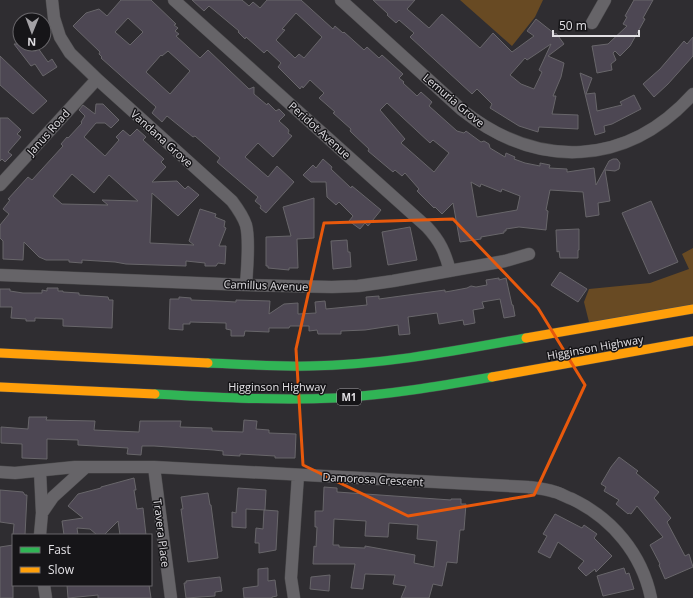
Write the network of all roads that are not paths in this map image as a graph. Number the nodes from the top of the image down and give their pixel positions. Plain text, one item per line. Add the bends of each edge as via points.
1 (52, 0) edge
2 (174, 0) edge
3 (341, 0) edge
4 (605, 0) edge
5 (592, 23) dead end
6 (97, 79) junction
7 (693, 94) edge
8 (0, 185) edge
9 (530, 254) dead end
10 (450, 271) junction
11 (0, 274) edge
12 (246, 285) junction
13 (693, 309) edge
14 (693, 341) edge
15 (0, 353) edge
16 (0, 387) edge
17 (86, 467) junction
18 (154, 468) junction
19 (40, 471) junction
20 (0, 472) edge
21 (298, 475) junction
22 (42, 513) junction
23 (40, 534) edge
24 (44, 586) edge
25 (46, 598) edge
26 (171, 598) edge
27 (294, 598) edge
28 (651, 598) edge

1 - 6 street, Vandana Grove via 60,37 70,53
2 - 10 street, Peridot Avenue via 427,227 438,240
3 - 7 street, Lemuria Grove via 462,110 491,131 538,148 580,152 624,144 644,135 682,106
4 - 5 street
6 - 8 street, Janus Road
6 - 12 street, Vandana Grove via 232,201 246,227
9 - 10 street, Camillus Avenue
10 - 12 street, Camillus Avenue via 358,286
11 - 12 street, Camillus Avenue
13 - 15 highway, Higginson Highway via 429,355 309,366
14 - 16 highway, Higginson Highway / M1 via 447,385 335,398 230,398
17 - 18 street, Damorosa Crescent
17 - 19 street, Damorosa Crescent
17 - 22 street via 62,487
18 - 21 street, Damorosa Crescent
18 - 26 street, Travera Place
19 - 20 street, Damorosa Crescent
19 - 22 street
21 - 27 street via 291,578
21 - 28 street, Damorosa Crescent via 528,487 555,492 579,502 616,530 643,569
22 - 23 street
24 - 25 street

